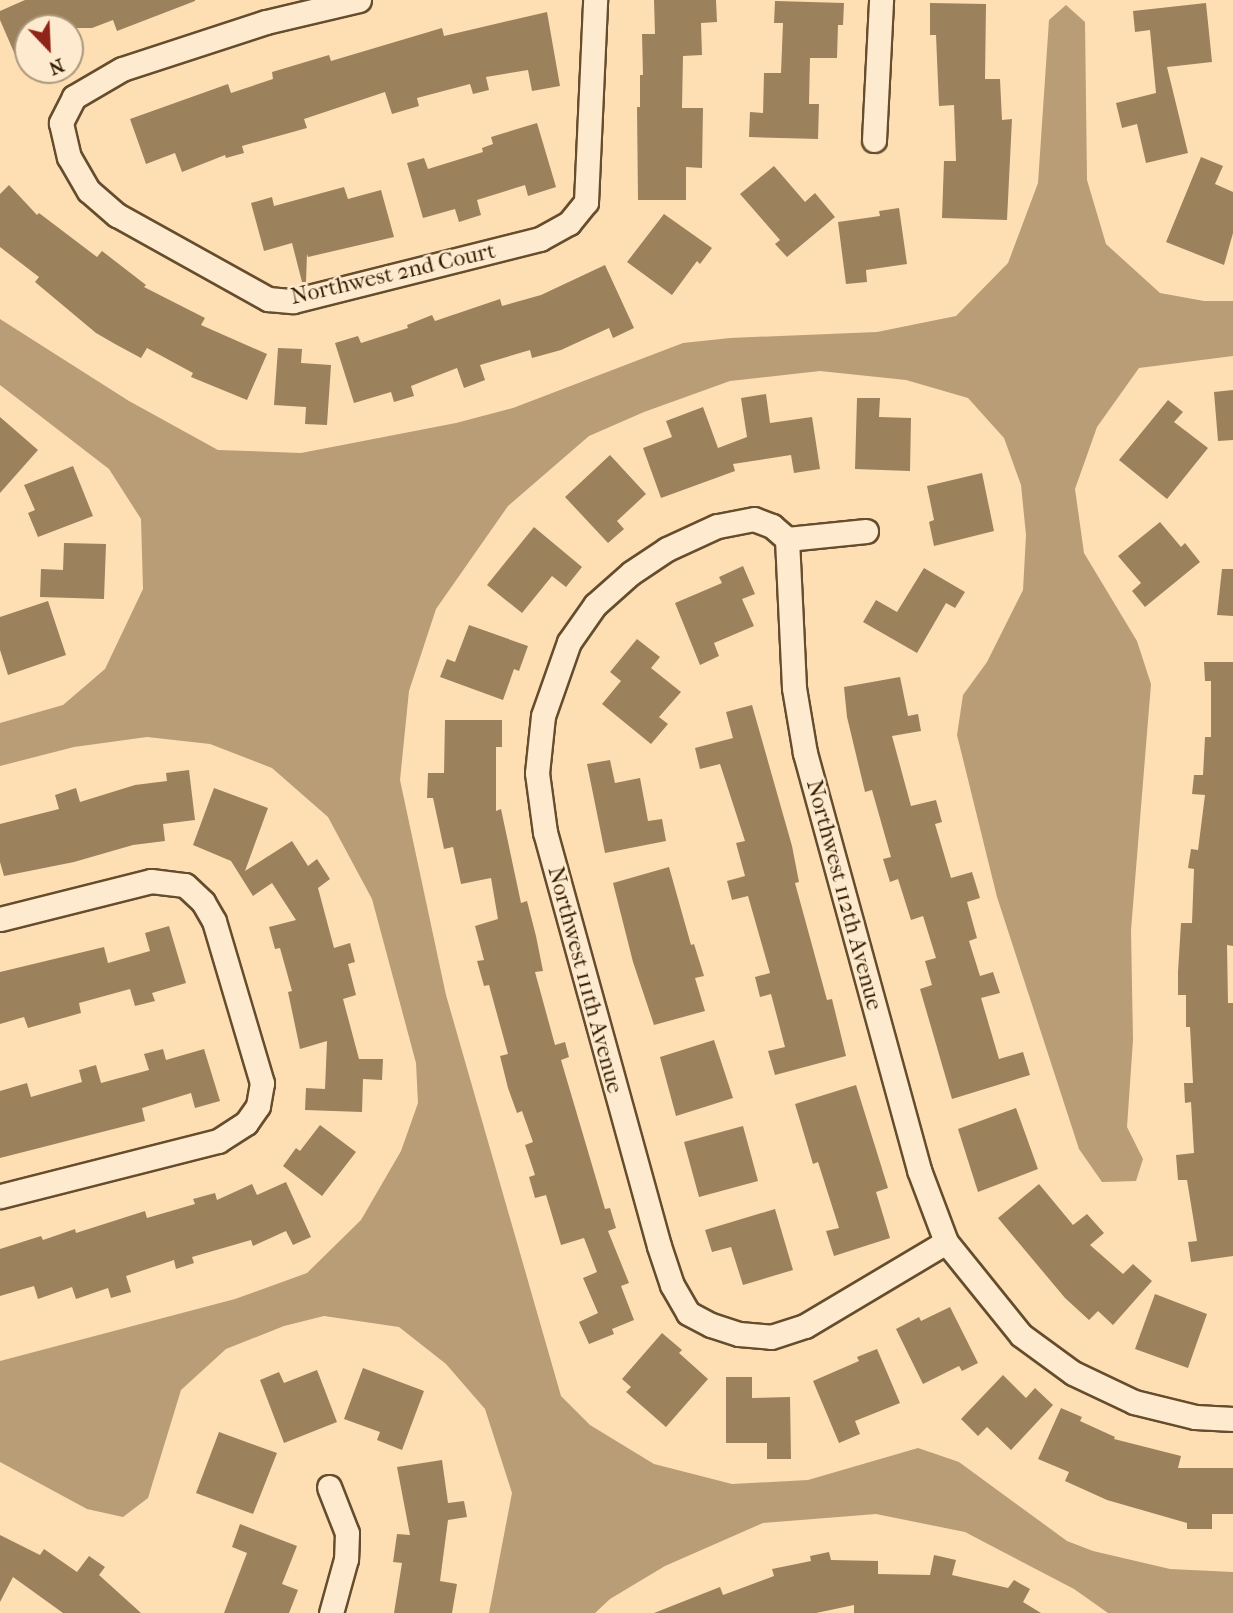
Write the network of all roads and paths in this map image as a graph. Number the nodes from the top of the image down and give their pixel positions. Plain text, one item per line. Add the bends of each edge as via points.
1 (359, 0) edge
2 (595, 0) edge
3 (881, 0) edge
4 (874, 140) dead end
5 (866, 531) dead end
6 (787, 539) junction
7 (0, 919) edge
8 (0, 1196) edge
9 (946, 1242) junction
10 (1233, 1419) edge
11 (329, 1487) dead end
12 (331, 1613) edge

1 - 2 street, Northwest 2nd Court via 266,22 122,69 74,97 61,122 69,157 89,191 117,215 268,299 293,301 540,239 569,223 586,202
3 - 4 street
5 - 6 street
6 - 9 street, Northwest 112th Avenue via 794,688 805,753 919,1170
6 - 9 street, Northwest 111th Avenue via 754,519 717,526 667,549 595,605 569,642 544,716 537,773 545,832 659,1246 672,1285 688,1312 739,1334 771,1337 805,1326
7 - 8 street via 151,881 186,885 214,921 262,1083 258,1105 246,1123 218,1141
9 - 10 street, Northwest 112th Avenue via 1021,1335 1073,1373 1134,1402 1195,1417
11 - 12 street via 347,1533 346,1559

